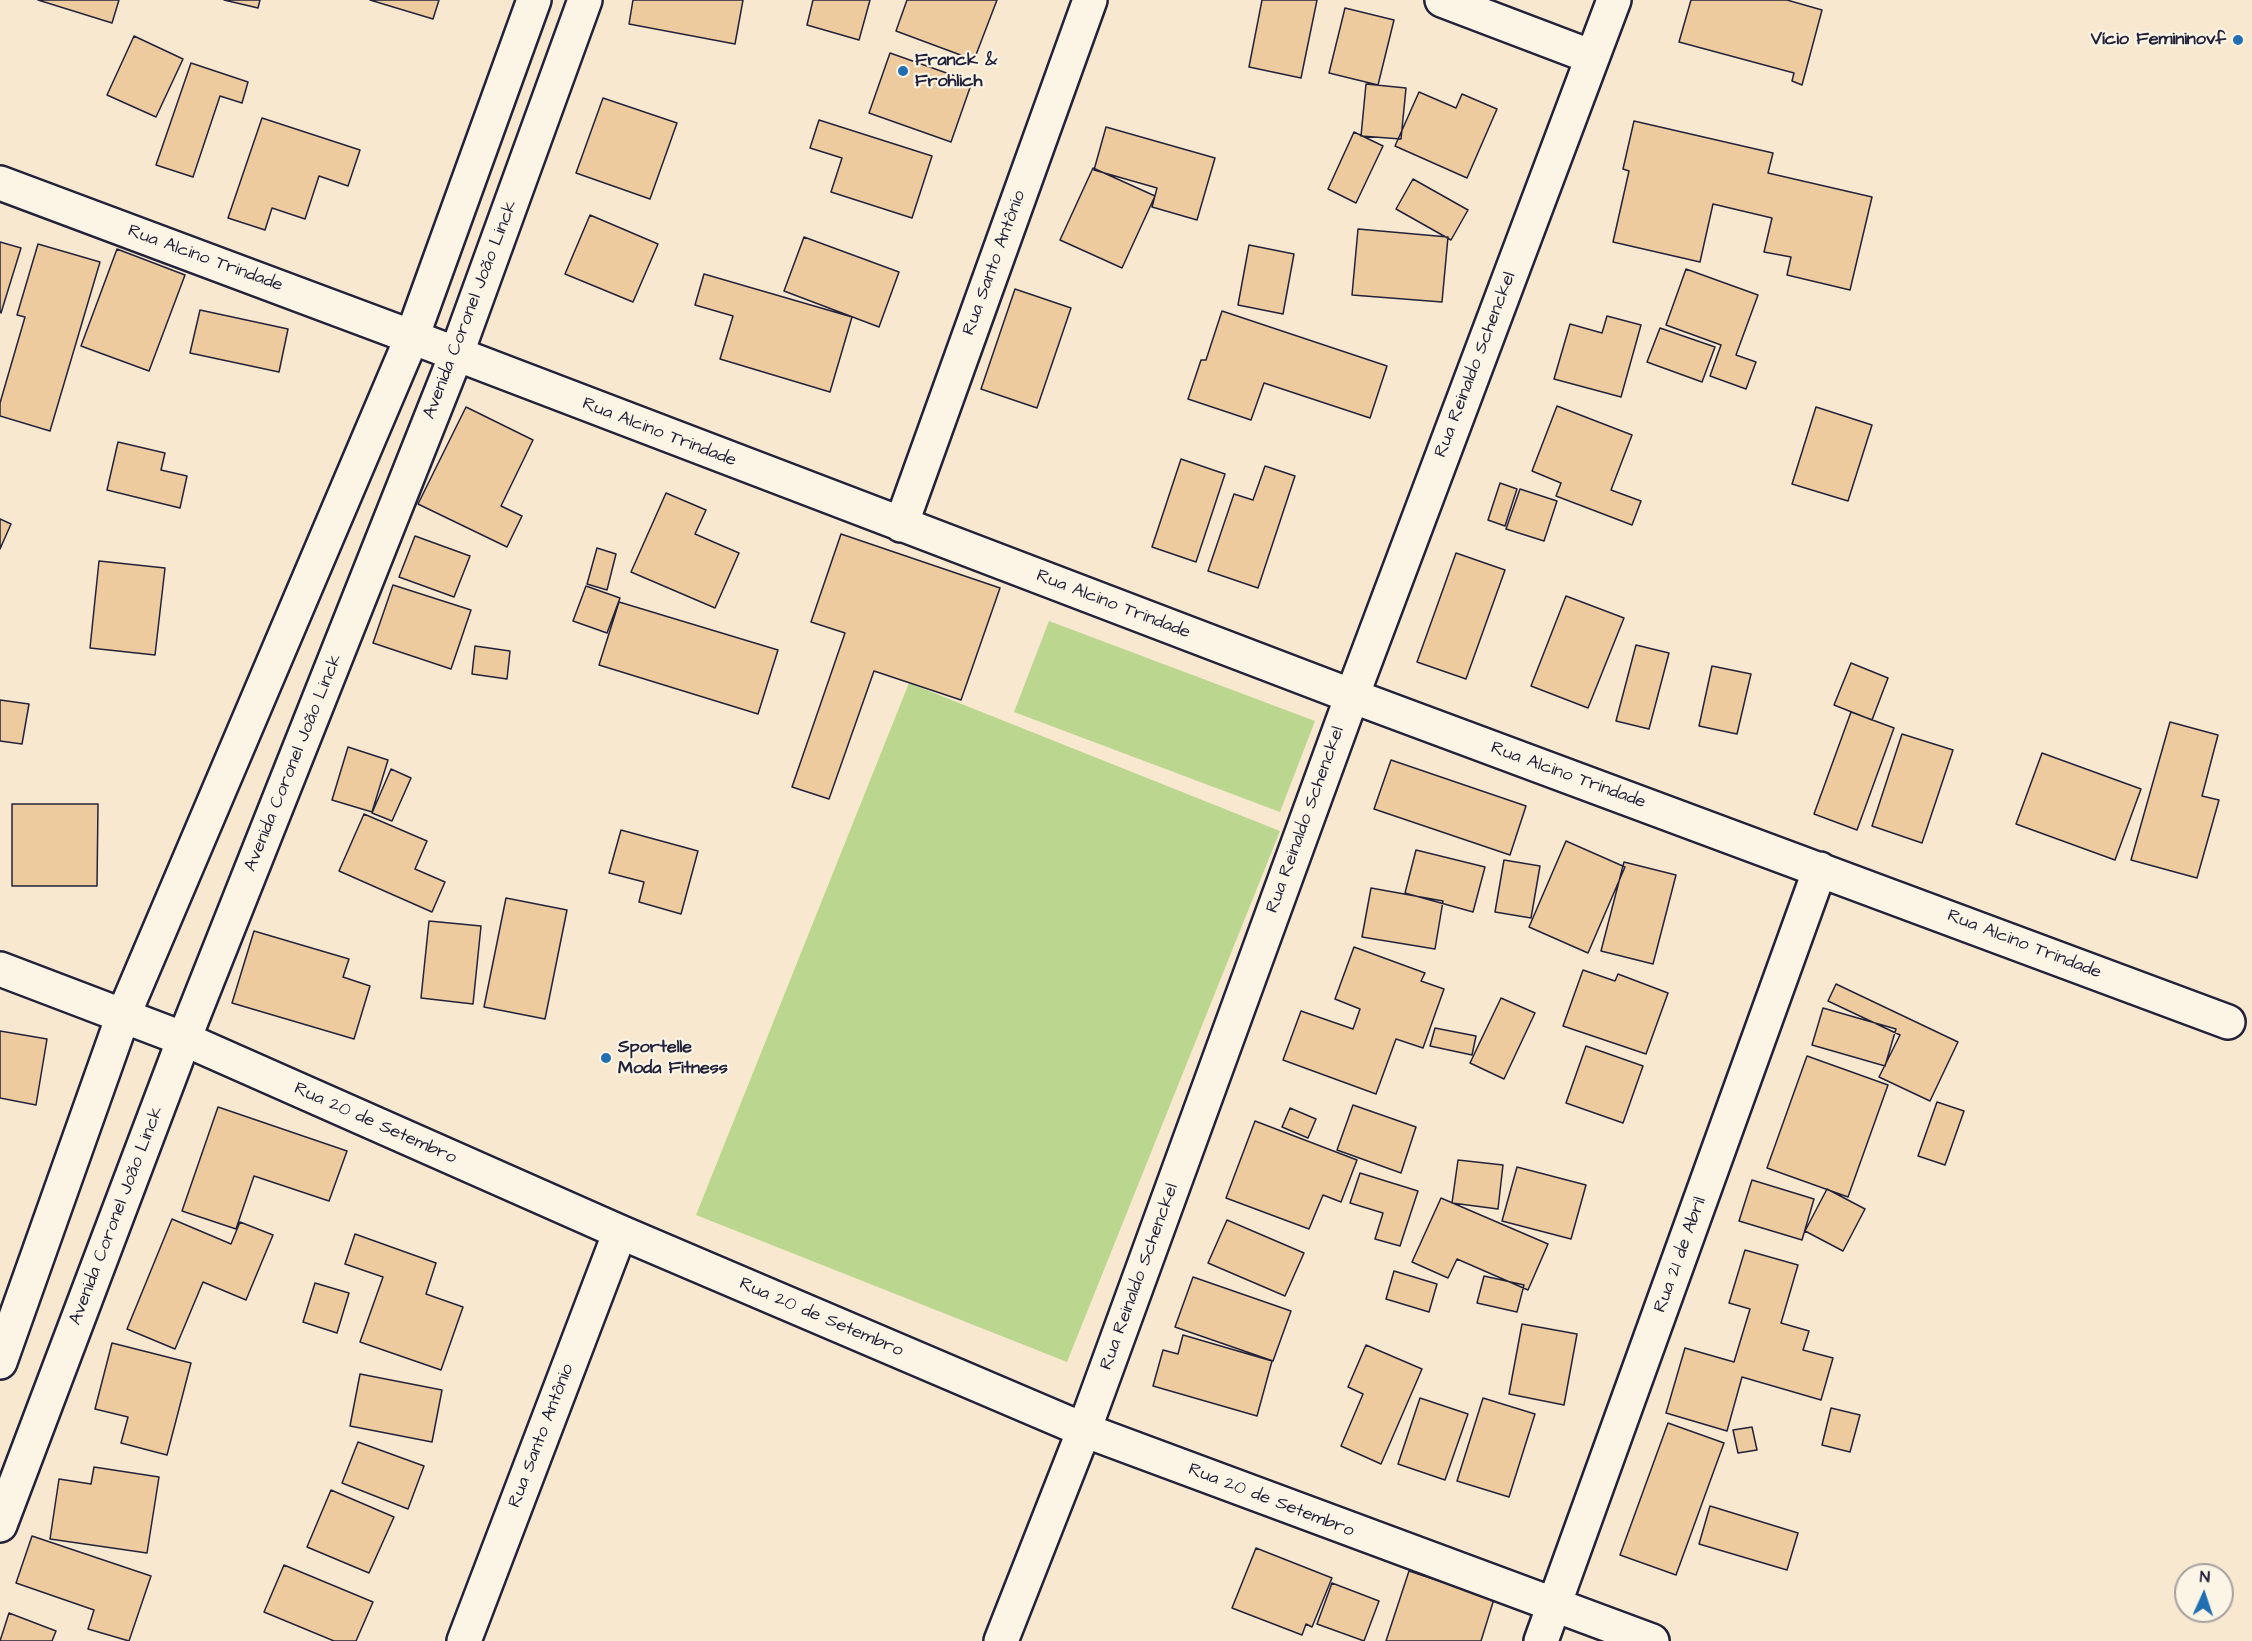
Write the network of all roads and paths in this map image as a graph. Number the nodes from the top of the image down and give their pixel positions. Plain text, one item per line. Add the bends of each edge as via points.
1 (534, 0) edge
2 (585, 0) edge
3 (1089, 0) edge
4 (1442, 0) edge
5 (1614, 0) edge
6 (1592, 57) junction
7 (0, 183) edge
8 (412, 337) junction
9 (456, 355) junction
10 (901, 525) junction
11 (1352, 696) junction
12 (1820, 869) junction
13 (0, 969) edge
14 (123, 1016) junction
15 (2228, 1022) dead end
16 (184, 1039) junction
17 (620, 1232) junction
18 (0, 1362) edge
19 (1084, 1430) junction
20 (0, 1525) edge
21 (1555, 1607) junction
22 (464, 1641) edge
23 (1001, 1641) edge
24 (1541, 1641) edge
25 (1652, 1641) edge

1 - 8 street
2 - 9 street, Avenida Coronel João Linck
3 - 10 street, Rua Santo Antônio
4 - 6 street
5 - 6 street, Rua Reinaldo Schenckel
6 - 11 street, Rua Reinaldo Schenckel
7 - 8 street, Rua Alcino Trindade
8 - 9 street, Rua Alcino Trindade
8 - 14 street
9 - 10 street, Rua Alcino Trindade
9 - 16 street, Avenida Coronel João Linck
10 - 11 street, Rua Alcino Trindade
11 - 12 street, Rua Alcino Trindade
11 - 19 street, Rua Reinaldo Schenckel
12 - 15 street, Rua Alcino Trindade
12 - 21 street, Rua 21 de Abril
13 - 14 street, Rua 20 de Setembro
14 - 16 street, Rua 20 de Setembro
14 - 18 street
16 - 17 street, Rua 20 de Setembro
16 - 20 street, Avenida Coronel João Linck
17 - 19 street, Rua 20 de Setembro
17 - 22 street, Rua Santo Antônio
19 - 21 street, Rua 20 de Setembro
19 - 23 street, Rua Reinaldo Schenckel
21 - 24 street, Rua 21 de Abril
21 - 25 street, Rua 20 de Setembro

